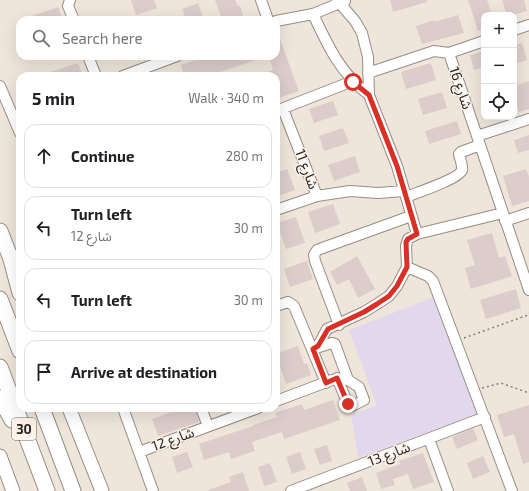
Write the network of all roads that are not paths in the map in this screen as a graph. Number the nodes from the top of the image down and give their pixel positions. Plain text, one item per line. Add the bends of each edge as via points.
1 (70, 0) edge
2 (261, 0) edge
3 (341, 1) edge
4 (313, 14) junction
5 (72, 16) edge
6 (267, 16) edge
7 (280, 20) edge
8 (529, 25) edge
9 (517, 29) edge
10 (481, 42) edge
11 (449, 53) junction
12 (90, 60) edge
13 (166, 60) edge
14 (94, 72) edge
15 (134, 72) edge
16 (368, 73) junction
17 (353, 82) junction
18 (0, 86) edge
19 (369, 95) junction
20 (280, 110) edge
21 (16, 115) edge
22 (529, 119) edge
23 (478, 141) junction
24 (405, 194) junction
25 (317, 196) junction
26 (280, 209) edge
27 (529, 213) edge
28 (412, 216) junction
29 (504, 217) junction
30 (0, 231) edge
31 (417, 234) junction
32 (11, 260) junction
33 (407, 267) junction
34 (16, 273) edge
35 (16, 278) edge
36 (529, 290) edge
37 (0, 299) edge
38 (280, 305) edge
39 (339, 325) junction
40 (16, 341) edge
41 (315, 348) junction
42 (0, 367) edge
43 (326, 383) junction
44 (0, 398) edge
45 (280, 400) edge
46 (16, 409) edge
47 (17, 412) edge
48 (44, 412) edge
49 (52, 412) edge
50 (71, 412) edge
51 (124, 412) edge
52 (203, 412) edge
53 (247, 412) edge
54 (485, 417) junction
55 (208, 426) junction
56 (429, 439) junction
57 (139, 452) junction
58 (0, 456) edge
59 (66, 472) junction
60 (45, 485) edge
61 (102, 489) edge
62 (296, 490) edge
63 (13, 491) edge
64 (73, 491) edge
65 (153, 491) edge
66 (448, 491) edge
67 (512, 491) edge

1 - 5 street via 68,6
2 - 6 street
3 - 4 street
3 - 16 street via 362,33 367,51
4 - 7 street
4 - 17 street via 330,50
8 - 9 street
10 - 11 street, شارع 16
11 - 16 street via 434,51
11 - 23 street, شارع 16
12 - 14 street
13 - 15 street
16 - 19 street
17 - 19 street
17 - 20 street
18 - 21 street
19 - 24 street via 397,166
20 - 25 street, شارع 11
22 - 23 street
23 - 24 street via 461,152 460,173 442,183
23 - 29 street, شارع 16
24 - 25 street via 350,191
24 - 28 street
25 - 26 street, شارع 11
27 - 29 street
28 - 31 street
28 - 39 street via 317,250 315,261
29 - 31 street
29 - 36 street, شارع 16
30 - 32 highway
31 - 33 street via 406,242
32 - 34 main road
32 - 35 highway
33 - 39 street via 389,296
33 - 54 street via 428,276 433,281
37 - 40 highway
38 - 41 street via 288,302 294,306
39 - 41 street via 326,330
41 - 43 street
41 - 43 street via 335,344 341,376
42 - 46 highway, 30
43 - 45 street
44 - 60 highway
47 - 60 highway, 30
48 - 59 highway, 30
49 - 59 highway
50 - 61 main road
51 - 57 street
52 - 55 street, شارع 12
53 - 55 street, شارع 12
54 - 56 street
54 - 67 street
55 - 57 street, شارع 12
56 - 62 street, شارع 13
56 - 66 street, شارع 13
57 - 65 street
58 - 63 main road
59 - 64 highway, 30

